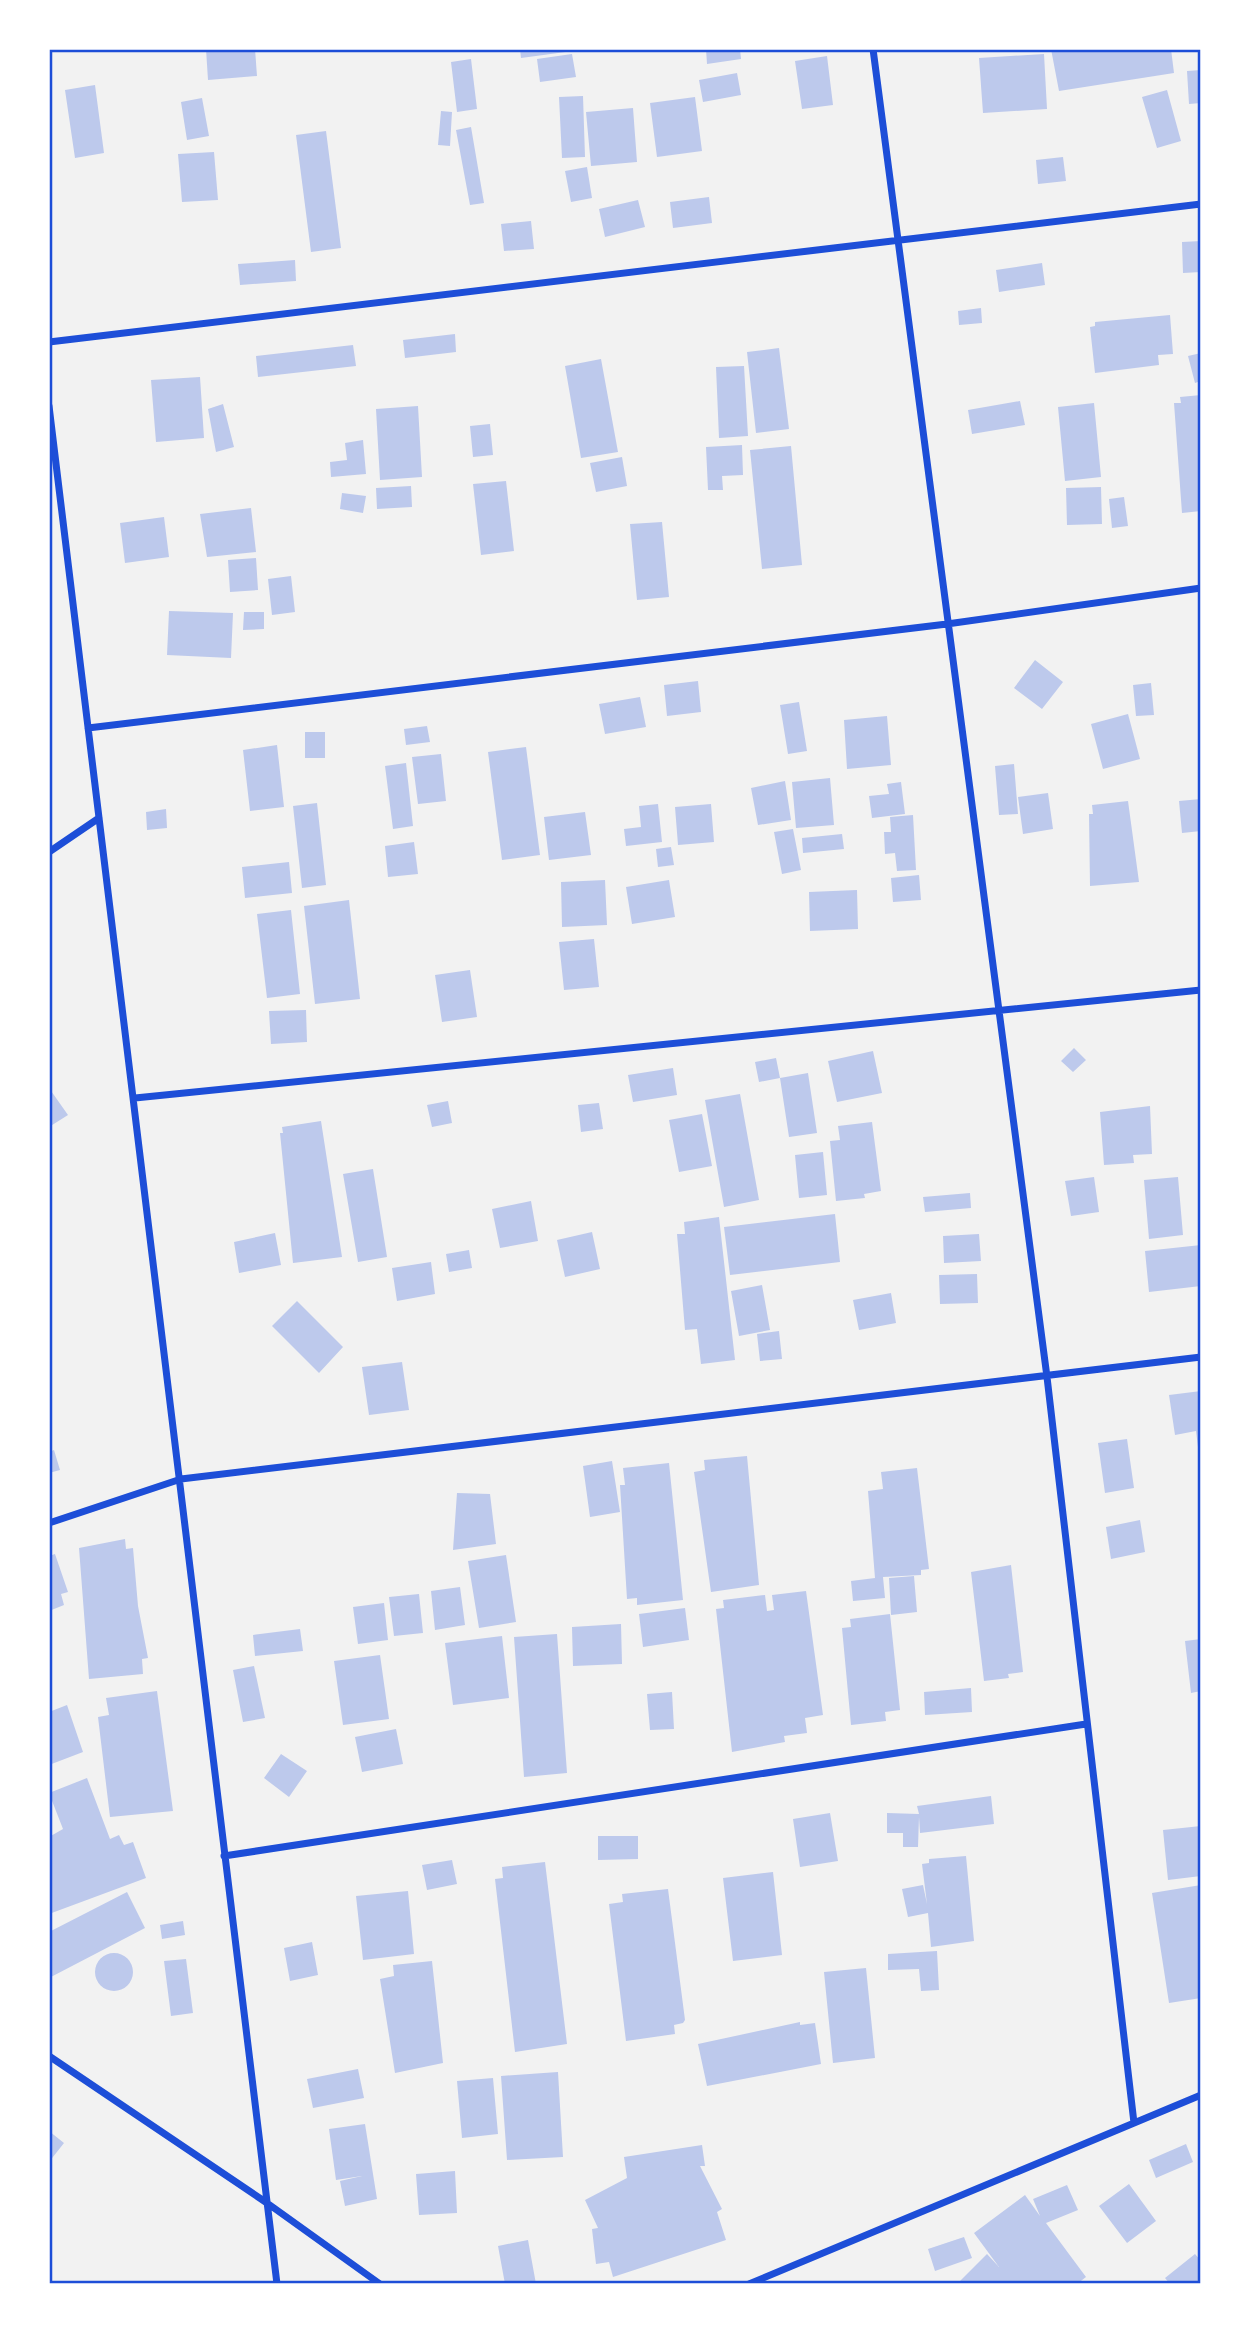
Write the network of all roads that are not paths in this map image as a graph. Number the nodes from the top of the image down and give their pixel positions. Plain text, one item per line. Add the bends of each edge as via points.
1 (873, 49) edge
2 (1201, 204) edge
3 (899, 241) junction
4 (49, 342) edge
5 (49, 409) edge
6 (1201, 588) edge
7 (947, 624) junction
8 (88, 728) junction
9 (99, 818) junction
10 (49, 852) edge
11 (1201, 990) edge
12 (998, 1011) junction
13 (135, 1098) junction
14 (1201, 1357) edge
15 (1047, 1377) junction
16 (181, 1479) junction
17 (49, 1524) edge
18 (1086, 1724) junction
19 (225, 1856) junction
20 (49, 2056) edge
21 (1201, 2095) edge
22 (1134, 2123) junction
23 (267, 2203) junction
24 (277, 2284) edge
25 (380, 2284) edge
26 (749, 2284) edge

1 - 3 street
2 - 3 street
3 - 4 street
3 - 7 street
5 - 8 street
6 - 7 street
7 - 8 street
7 - 12 street
8 - 9 street
9 - 10 street
9 - 13 street
11 - 12 street
12 - 13 street
12 - 15 street
13 - 16 street
14 - 15 street
15 - 16 street
15 - 18 street
16 - 17 street
16 - 19 street
18 - 19 street
18 - 22 street
19 - 23 street
20 - 23 street
21 - 22 street
22 - 26 street
23 - 24 street
23 - 25 street

